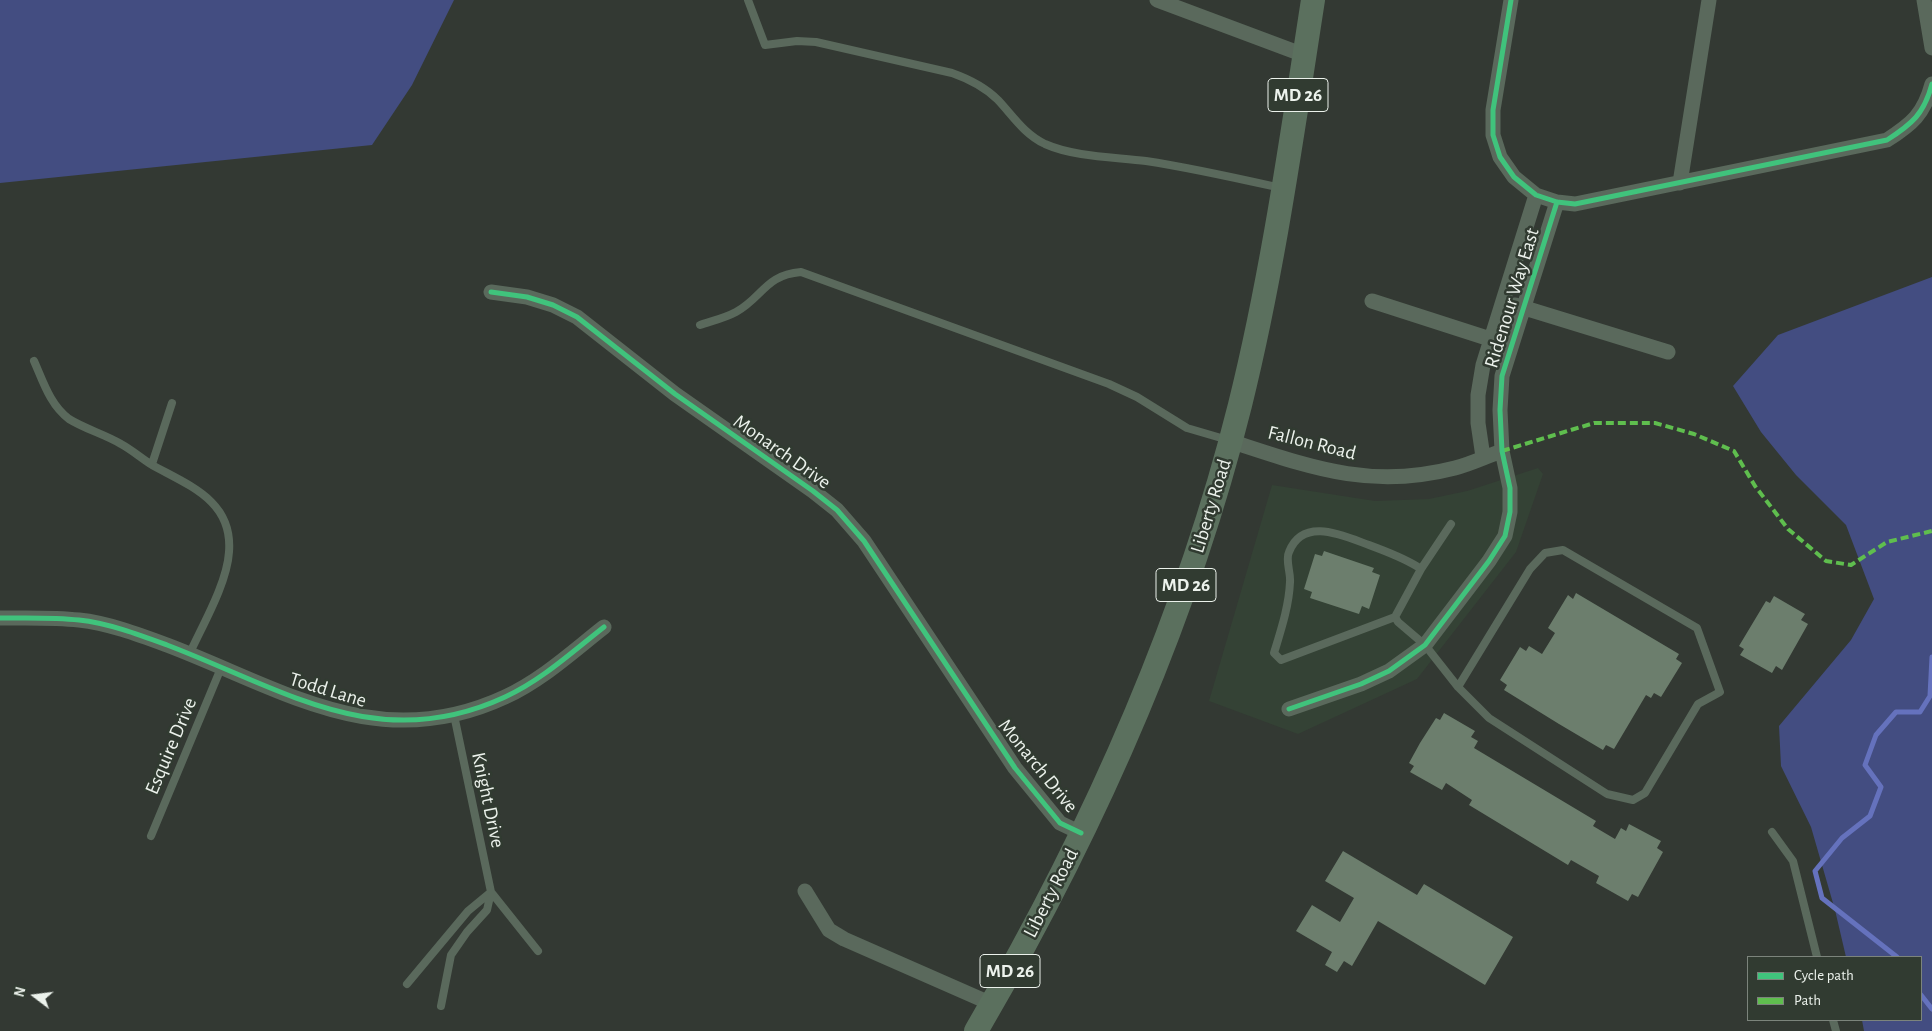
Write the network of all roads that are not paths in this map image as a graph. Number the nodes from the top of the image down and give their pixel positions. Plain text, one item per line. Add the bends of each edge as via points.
1 (748, 0) edge
2 (1156, 0) edge
3 (1313, 0) edge
4 (1511, 0) edge
5 (1709, 0) edge
6 (1924, 0) edge
7 (1932, 48) edge
8 (1304, 55) junction
9 (1932, 84) edge
10 (1680, 182) junction
11 (1283, 189) junction
12 (1536, 195) junction
13 (1557, 202) junction
14 (491, 292) dead end
15 (1372, 301) dead end
16 (1504, 301) junction
17 (1523, 307) junction
18 (700, 325) dead end
19 (1490, 339) junction
20 (1668, 352) dead end
21 (1507, 358) junction
22 (34, 361) dead end
23 (172, 403) dead end
24 (1230, 441) junction
25 (1502, 451) junction
26 (1483, 457) junction
27 (152, 464) junction
28 (1451, 524) dead end
29 (1421, 569) junction
30 (1395, 617) junction
31 (0, 618) edge
32 (604, 627) dead end
33 (1425, 645) junction
34 (189, 655) junction
35 (221, 668) junction
36 (1458, 686) junction
37 (1289, 709) dead end
38 (454, 715) junction
39 (1772, 832) dead end
40 (1081, 833) junction
41 (151, 836) dead end
42 (805, 891) dead end
43 (491, 892) junction
44 (538, 950) dead end
45 (1817, 956) edge
46 (407, 984) dead end
47 (992, 1004) junction
48 (441, 1006) dead end
49 (976, 1031) edge

1 - 11 lane via 765,45 816,42 952,73 970,80 998,100 1017,124 1045,144 1087,154 1181,167
2 - 8 street
3 - 8 main road, Liberty Road / MD 26
4 - 12 street via 1493,110 1493,135 1500,157 1514,177
5 - 10 street
6 - 7 street
8 - 11 main road, Liberty Road / MD 26
9 - 10 street via 1921,112 1910,126 1887,140
10 - 13 street via 1575,204
11 - 24 main road, Liberty Road / MD 26 via 1258,326
12 - 13 street
12 - 16 street, Ridenour Way East
13 - 17 street, Ridenour Way East
14 - 40 street, Monarch Drive via 553,304 577,318 675,394 837,510 864,541 1015,768 1060,823
15 - 19 street
16 - 17 street
16 - 19 street, Ridenour Way East
17 - 20 street
17 - 21 street, Ridenour Way East
18 - 24 lane via 736,312 775,278 801,272 1109,384 1187,428
19 - 21 street
19 - 26 street, Ridenour Way East via 1478,395
21 - 25 street, Ridenour Way East via 1502,376 1500,410
22 - 27 lane via 53,403 69,418
23 - 27 lane
24 - 26 street, Fallon Road via 1312,467 1352,475 1405,477 1456,468
24 - 40 main road, Liberty Road / MD 26 via 1198,547 1164,642
25 - 26 street, Fallon Road
25 - 33 street, Ridenour Way East via 1510,488 1505,536
27 - 34 lane via 188,483 215,505 228,527 229,552 225,576
28 - 29 lane
29 - 30 lane
29 - 30 lane via 1408,560 1332,531 1312,531 1296,539 1288,554 1287,608 1274,653 1281,660
30 - 33 lane
31 - 34 street, Todd Lane via 81,620
32 - 38 street, Todd Lane via 543,675 506,697
33 - 36 lane
33 - 37 street, Ridenour Way East via 1389,671 1368,681
34 - 35 street, Todd Lane
35 - 38 street, Todd Lane via 333,711 367,719
35 - 41 lane, Esquire Drive
36 - 36 lane via 1530,569 1545,553 1563,550 1697,628 1720,692 1698,704 1645,793 1633,800 1607,794 1489,718
38 - 43 lane, Knight Drive
39 - 45 lane via 1793,861
40 - 47 main road, Liberty Road / MD 26
42 - 47 street via 829,930
43 - 44 lane
43 - 46 lane via 468,911
43 - 48 lane via 487,910 451,955
47 - 49 main road, Liberty Road / MD 26

